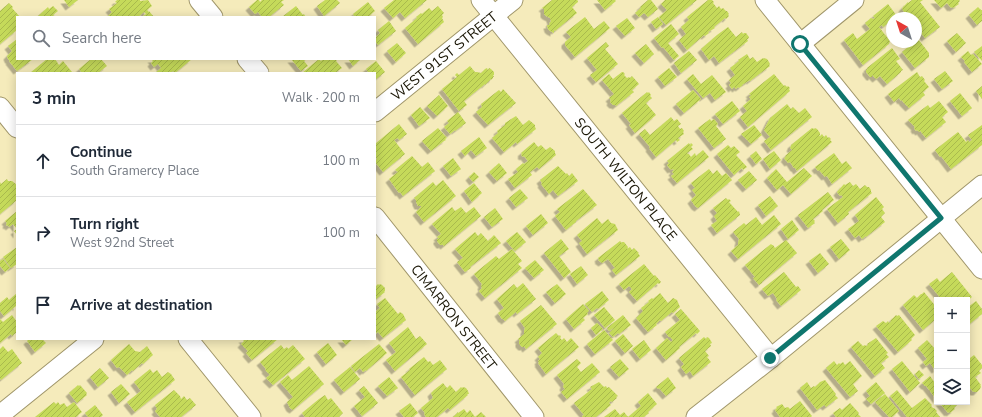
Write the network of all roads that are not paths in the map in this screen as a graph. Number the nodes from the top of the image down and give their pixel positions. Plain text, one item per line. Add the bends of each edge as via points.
1 (199, 0) edge
2 (481, 0) edge
3 (513, 0) edge
4 (765, 0) edge
5 (854, 0) edge
6 (494, 15) junction
7 (212, 16) edge
8 (800, 44) junction
9 (248, 60) edge
10 (258, 72) edge
11 (0, 108) edge
12 (376, 111) edge
13 (16, 127) edge
14 (982, 185) edge
15 (376, 218) edge
16 (941, 218) junction
17 (982, 269) edge
18 (93, 340) edge
19 (189, 340) edge
20 (770, 358) junction
21 (0, 415) edge
22 (251, 417) edge
23 (534, 417) edge
24 (696, 417) edge

1 - 7 street
2 - 6 street, SOUTH WILTON PLACE
3 - 6 street, WEST 91ST STREET
4 - 8 street
5 - 8 street
6 - 12 street, WEST 91ST STREET
6 - 20 street, SOUTH WILTON PLACE
8 - 16 street
9 - 10 street
11 - 13 street
14 - 16 street
15 - 23 street, CIMARRON STREET
16 - 17 street
16 - 20 street
18 - 21 street
19 - 22 street
20 - 24 street

